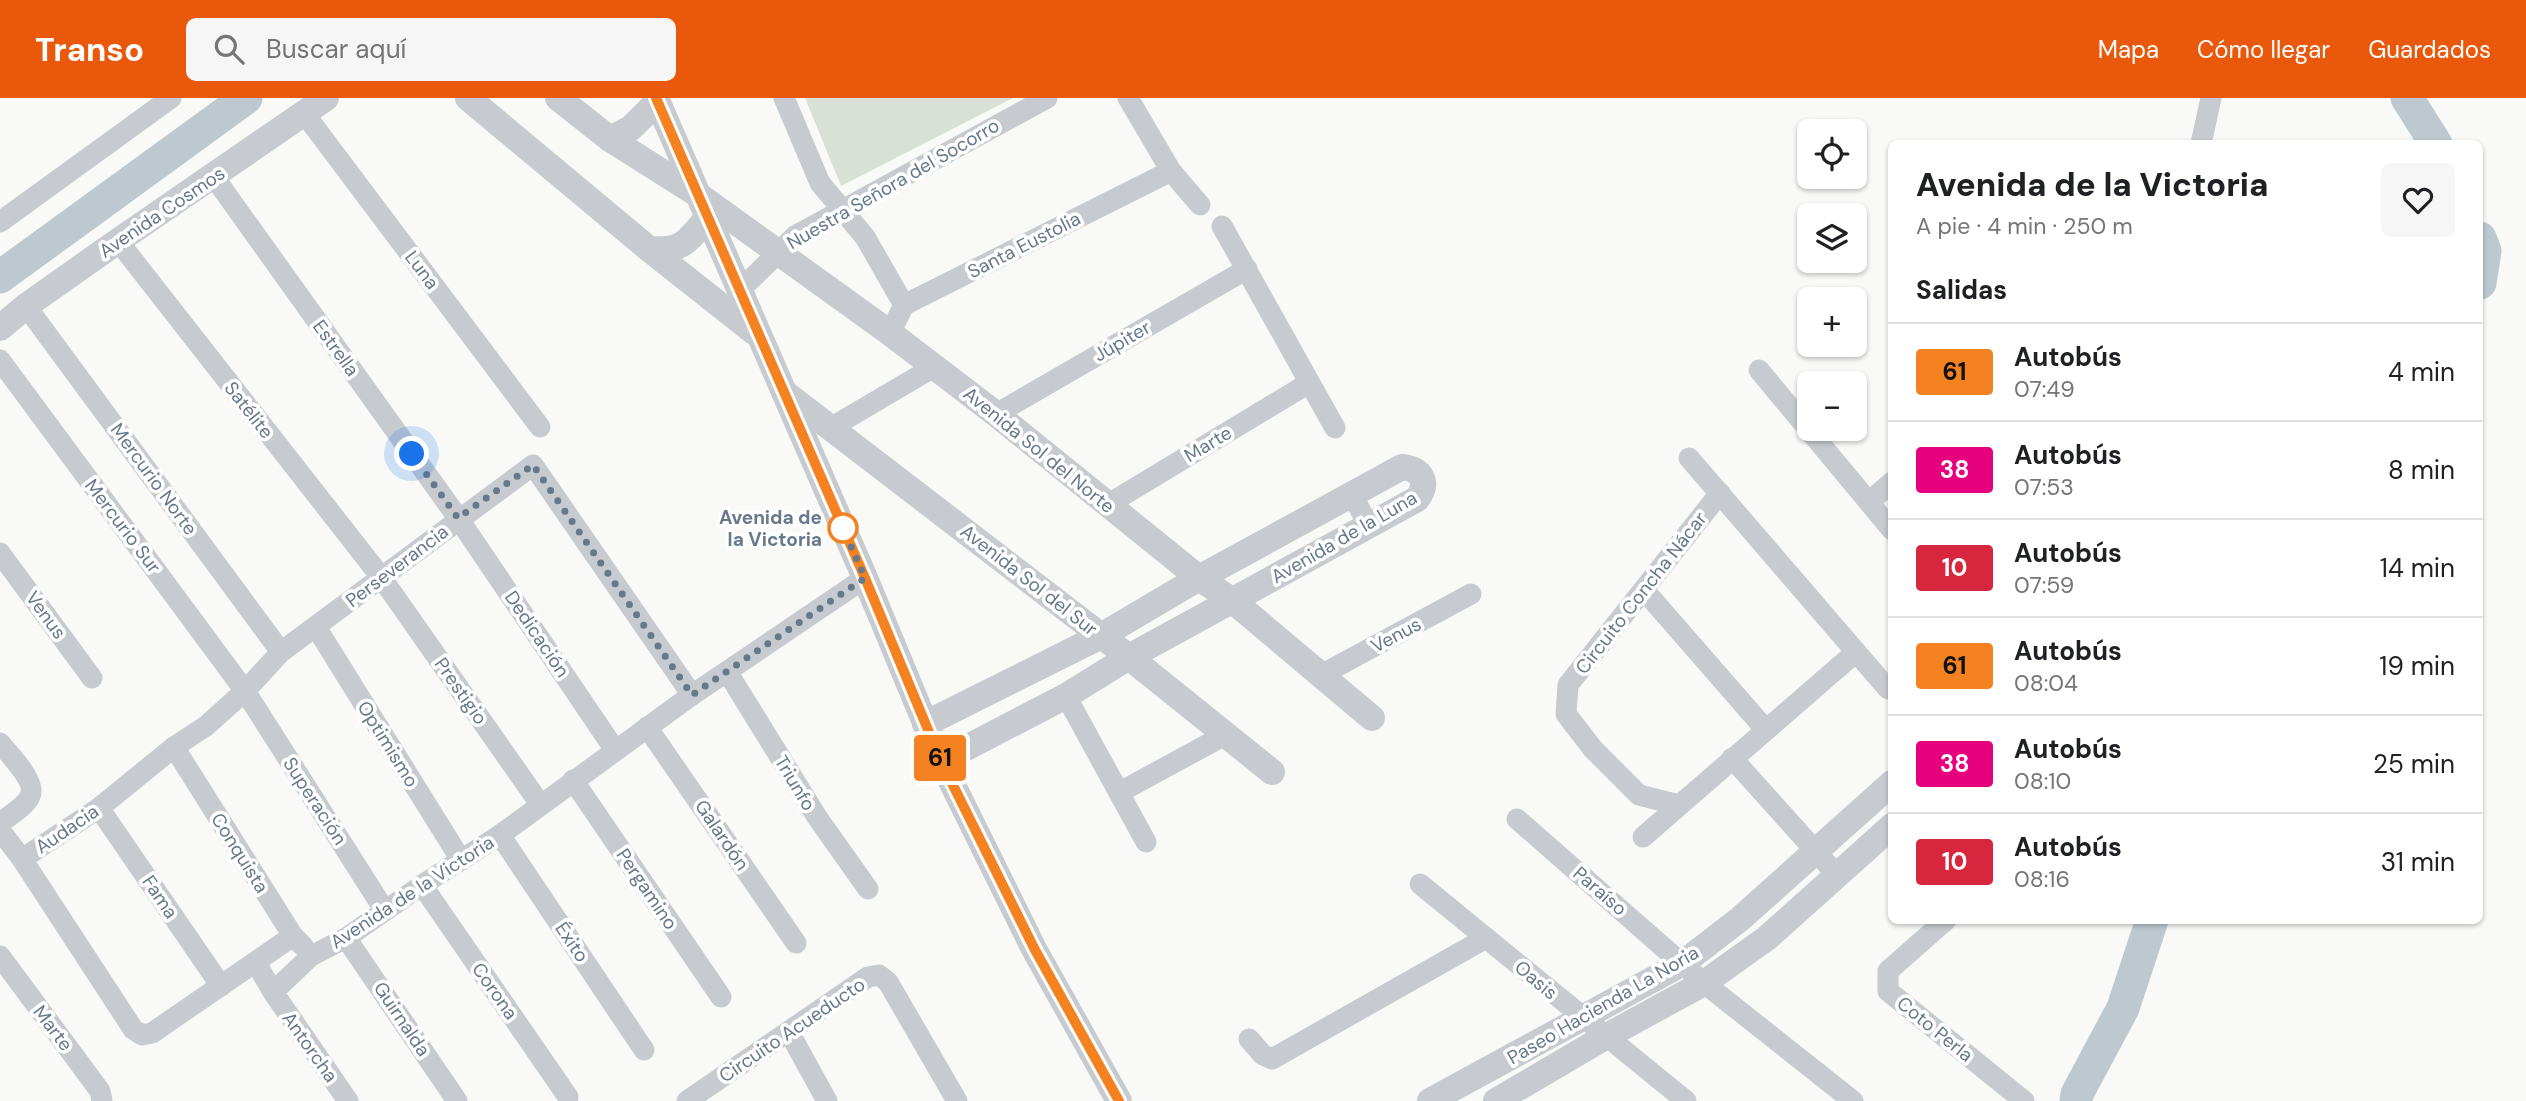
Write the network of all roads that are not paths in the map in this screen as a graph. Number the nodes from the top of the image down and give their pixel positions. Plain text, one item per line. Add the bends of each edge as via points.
1 (170, 98) edge
2 (326, 98) edge
3 (468, 98) edge
4 (558, 98) edge
5 (784, 98) edge
6 (1047, 98) edge
7 (1128, 98) edge
8 (2211, 98) edge
9 (656, 100) edge
10 (304, 113) junction
11 (610, 139) junction
12 (2202, 140) edge
13 (1171, 171) junction
14 (214, 177) junction
15 (697, 194) junction
16 (1200, 205) dead end
17 (841, 211) junction
18 (708, 219) junction
19 (0, 222) edge
20 (1222, 226) dead end
21 (118, 241) junction
22 (649, 249) junction
23 (777, 251) junction
24 (1247, 269) junction
25 (739, 291) junction
26 (904, 305) junction
27 (26, 306) junction
28 (0, 328) edge
29 (890, 333) junction
30 (757, 334) junction
31 (0, 360) edge
32 (934, 367) junction
33 (1759, 370) dead end
34 (1309, 383) junction
35 (784, 392) junction
36 (996, 414) junction
37 (540, 427) dead end
38 (832, 428) junction
39 (1335, 428) dead end
40 (1689, 458) dead end
41 (1888, 485) edge
42 (1720, 493) junction
43 (1352, 494) junction
44 (1869, 502) junction
45 (1107, 505) junction
46 (458, 518) junction
47 (1888, 525) edge
48 (1369, 527) junction
49 (0, 553) edge
50 (381, 578) junction
51 (865, 578) junction
52 (1199, 578) junction
53 (1644, 590) junction
54 (1471, 594) dead end
55 (1233, 601) junction
56 (316, 627) junction
57 (1101, 636) junction
58 (281, 652) junction
59 (1857, 652) junction
60 (1129, 657) junction
61 (728, 673) junction
62 (1321, 676) junction
63 (92, 678) dead end
64 (1888, 689) dead end
65 (245, 691) junction
66 (692, 695) junction
67 (1066, 696) junction
68 (1372, 718) dead end
69 (925, 724) junction
70 (648, 727) junction
71 (1766, 730) junction
72 (1225, 734) junction
73 (0, 743) edge
74 (174, 747) junction
75 (615, 750) junction
76 (1732, 758) junction
77 (941, 761) junction
78 (1272, 772) dead end
79 (573, 780) junction
80 (1888, 787) edge
81 (1120, 792) junction
82 (540, 804) junction
83 (1679, 805) junction
84 (99, 808) junction
85 (1517, 819) dead end
86 (0, 823) edge
87 (1888, 829) edge
88 (0, 830) edge
89 (500, 835) junction
90 (1643, 837) dead end
91 (1146, 842) dead end
92 (1815, 852) junction
93 (22, 859) junction
94 (461, 860) junction
95 (1837, 874) junction
96 (1420, 884) dead end
97 (422, 885) junction
98 (868, 889) dead end
99 (385, 911) junction
100 (1941, 924) edge
101 (293, 936) junction
102 (346, 938) junction
103 (1486, 938) junction
104 (796, 943) dead end
105 (0, 956) edge
106 (311, 956) junction
107 (256, 963) junction
108 (1683, 963) junction
109 (1704, 983) junction
110 (221, 986) junction
111 (273, 992) junction
112 (721, 998) dead end
113 (1582, 1018) junction
114 (789, 1032) junction
115 (1605, 1037) junction
116 (1250, 1039) dead end
117 (644, 1050) dead end
118 (1485, 1072) junction
119 (568, 1097) dead end
120 (693, 1099) edge
121 (1499, 1100) edge
122 (102, 1101) edge
123 (348, 1101) edge
124 (457, 1101) edge
125 (827, 1101) edge
126 (957, 1101) edge
127 (1119, 1101) edge
128 (1430, 1101) edge
129 (1686, 1101) edge
130 (1853, 1101) edge
131 (2024, 1101) edge

1 - 19 street
2 - 10 street, Avenida Cosmos
3 - 22 street
4 - 11 street, Avenida Sol del Norte
5 - 17 street via 820,183
6 - 17 street, Nuestra Señora del Socorro
7 - 13 street
8 - 12 street
9 - 11 street via 631,128
9 - 15 street
10 - 14 street, Avenida Cosmos
10 - 37 street, Luna
11 - 15 street, Avenida Sol del Norte
13 - 16 street
13 - 26 street, Santa Eustolia
14 - 21 street, Avenida Cosmos
14 - 46 street, Estrella
15 - 18 street
15 - 23 street, Avenida Sol del Norte
17 - 23 street, Nuestra Señora del Socorro
17 - 26 street via 865,237
18 - 22 street via 686,242 670,250
18 - 25 street
20 - 24 street
21 - 27 street, Avenida Cosmos
21 - 50 street, Satélite
22 - 30 street
23 - 25 street, Nuestra Señora del Socorro
23 - 29 street, Avenida Sol del Norte
24 - 34 street
24 - 36 street, Júpiter
25 - 30 street
26 - 29 street
27 - 28 street, Avenida Cosmos
27 - 58 street, Mercurio Norte
29 - 32 street, Avenida Sol del Norte
30 - 35 street
31 - 65 street, Mercurio Sur
32 - 36 street, Avenida Sol del Norte
32 - 38 street
33 - 44 street
34 - 39 street
34 - 45 street, Marte
35 - 38 street, Avenida Sol del Sur
35 - 51 street
36 - 45 street, Avenida Sol del Norte
38 - 57 street, Avenida Sol del Sur
40 - 42 street, Circuito Concha Nácar
41 - 44 street
42 - 53 street, Circuito Concha Nácar
42 - 59 street, Circuito Concha Nácar
43 - 48 street
43 - 48 street, Avenida de la Luna via 1402,467 1412,468 1424,482 1417,499
43 - 52 street, Avenida de la Luna
44 - 47 street
45 - 52 street, Avenida Sol del Norte
46 - 50 street, Perseverancia
46 - 66 street, Perseverancia via 533,465
46 - 75 street, Dedicación
48 - 55 street, Avenida de la Luna
49 - 63 street, Venus
50 - 56 street, Perseverancia
50 - 82 street, Prestigio
51 - 61 street, Avenida de la Victoria
51 - 69 street
52 - 55 street, Avenida Sol del Norte
52 - 57 street, Avenida de la Luna
53 - 71 street
53 - 83 street, Circuito Concha Nácar via 1568,685 1566,714 1639,795
54 - 62 street, Venus
55 - 60 street, Avenida de la Luna
55 - 62 street, Avenida Sol del Norte
56 - 58 street, Perseverancia
56 - 94 street, Optimismo
57 - 60 street, Avenida Sol del Sur
57 - 69 street, Avenida de la Luna
58 - 65 street, Perseverancia
59 - 64 street, Circuito Concha Nácar
59 - 71 street
60 - 67 street, Avenida de la Luna
60 - 72 street, Avenida Sol del Sur
61 - 66 street, Avenida de la Victoria
61 - 98 street, Triunfo via 817,817
62 - 68 street, Avenida Sol del Norte
65 - 74 street, Audacia
65 - 99 street, Superación
66 - 70 street, Avenida de la Victoria
67 - 77 street, Avenida de la Luna
67 - 81 street
69 - 77 street
70 - 75 street, Avenida de la Victoria
70 - 104 street, Galardón
71 - 76 street
72 - 78 street, Avenida Sol del Sur
72 - 81 street
73 - 86 street via 32,790 30,799
74 - 84 street, Audacia
74 - 101 street, Conquista
75 - 79 street, Avenida de la Victoria
76 - 83 street
76 - 92 street
77 - 127 street via 1034,948
79 - 82 street, Avenida de la Victoria
79 - 112 street, Pergamino
80 - 92 street, Paseo Hacienda La Noria
81 - 91 street
82 - 89 street, Avenida de la Victoria
83 - 90 street
84 - 93 street, Audacia
84 - 110 street, Fama
85 - 108 street, Paraíso
87 - 95 street, Paseo Hacienda La Noria
88 - 93 street
89 - 94 street, Avenida de la Victoria
89 - 117 street, Éxito
92 - 95 street
92 - 108 street, Paseo Hacienda La Noria
93 - 110 street, Audacia via 133,1029 142,1035 152,1033
94 - 97 street, Avenida de la Victoria
95 - 109 street, Paseo Hacienda La Noria via 1767,938
96 - 103 street, Oasis
97 - 99 street, Avenida de la Victoria
97 - 119 street, Corona
99 - 102 street, Avenida de la Victoria
100 - 131 street, Coto Perla via 1888,971 1888,991
101 - 106 street, Conquista
101 - 107 street
102 - 106 street, Avenida de la Victoria
102 - 124 street, Guirnalda
103 - 113 street, Oasis
103 - 116 street via 1272,1059
105 - 122 street, Marte via 100,1091
106 - 111 street, Avenida de la Victoria
107 - 110 street
107 - 111 street, Antorcha
108 - 109 street, Paraíso
108 - 113 street, Paseo Hacienda La Noria
109 - 115 street, Paseo Hacienda La Noria
109 - 130 street
111 - 123 street, Antorcha
113 - 115 street, Oasis
113 - 118 street, Paseo Hacienda La Noria
114 - 120 street, Circuito Acueducto
114 - 125 street
114 - 126 street, Circuito Acueducto via 868,977 879,975 888,982
115 - 121 street, Paseo Hacienda La Noria
115 - 129 street, Oasis
118 - 121 street
118 - 128 street, Paseo Hacienda La Noria

